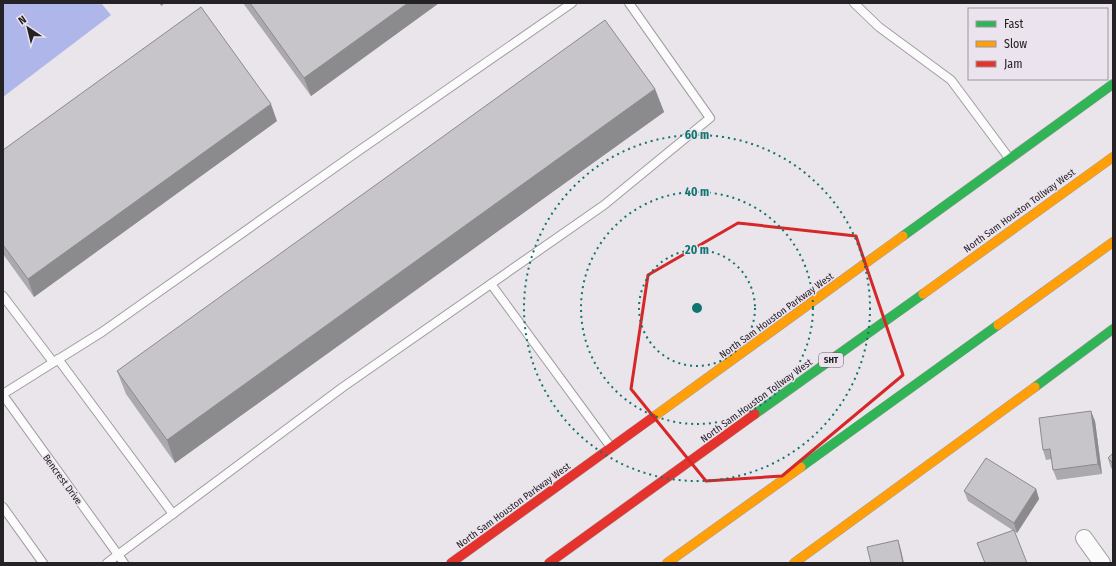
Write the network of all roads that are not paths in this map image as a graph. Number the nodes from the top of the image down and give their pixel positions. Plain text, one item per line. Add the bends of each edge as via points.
1 (572, 3) edge
2 (629, 3) edge
3 (854, 3) edge
4 (1113, 84) edge
5 (1113, 156) edge
6 (1010, 159) junction
7 (1113, 242) edge
8 (491, 284) junction
9 (3, 296) edge
10 (1113, 329) edge
11 (56, 361) junction
12 (3, 395) edge
13 (611, 447) junction
14 (3, 507) edge
15 (174, 514) junction
16 (1084, 538) dead end
17 (118, 555) junction
18 (43, 563) edge
19 (107, 563) edge
20 (124, 563) edge
21 (452, 563) edge
22 (549, 563) edge
23 (667, 563) edge
24 (794, 563) edge
25 (1102, 563) edge

1 - 11 lane via 102,332
2 - 8 lane via 710,118 604,205
3 - 6 lane via 879,27 951,80
4 - 6 main road, North Sam Houston Parkway West
5 - 22 main road, North Sam Houston Tollway West / SHT
6 - 13 main road, North Sam Houston Parkway West
7 - 23 main road
8 - 13 lane
8 - 15 lane via 343,387
9 - 11 lane
10 - 24 main road
11 - 12 lane
11 - 15 lane
12 - 17 lane, Bencrest Drive
13 - 21 main road, North Sam Houston Parkway West
14 - 18 lane
15 - 17 lane
16 - 25 street
17 - 19 lane
17 - 20 lane, Bencrest Drive

